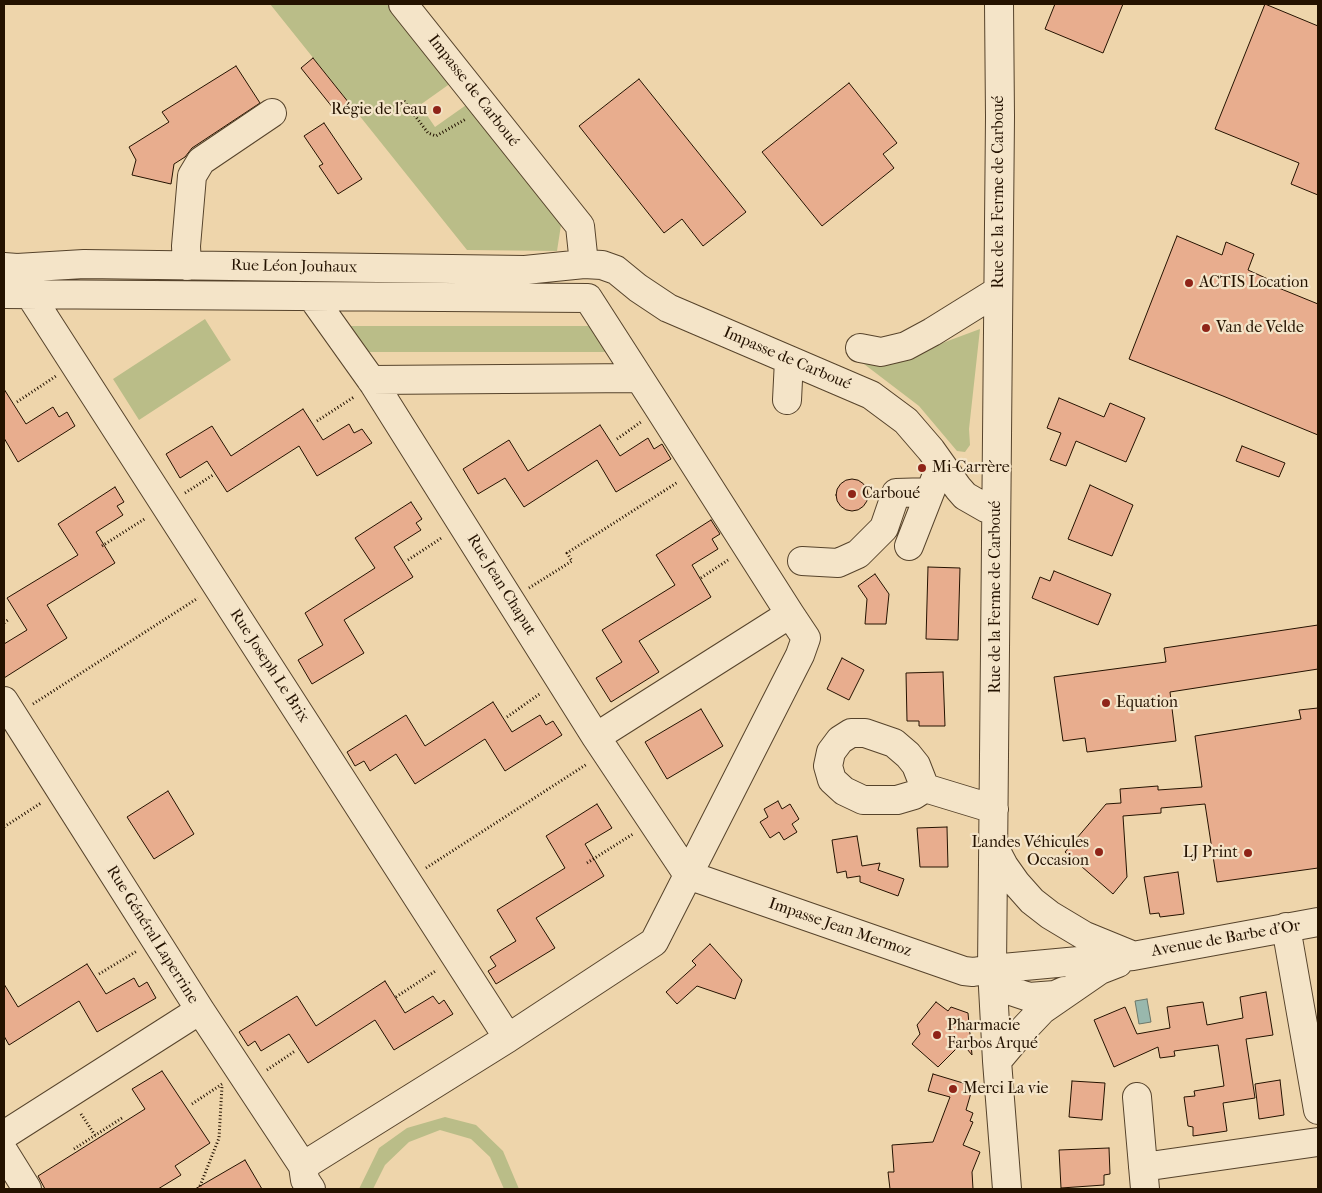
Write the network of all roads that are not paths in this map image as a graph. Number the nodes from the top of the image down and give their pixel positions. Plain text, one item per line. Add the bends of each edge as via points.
1 (403, 4) edge
2 (999, 4) edge
3 (272, 113) dead end
4 (580, 226) junction
5 (584, 264) junction
6 (187, 266) junction
7 (4, 267) edge
8 (616, 270) junction
9 (998, 291) junction
10 (4, 294) edge
11 (30, 295) junction
12 (312, 297) junction
13 (860, 348) dead end
14 (789, 360) junction
15 (639, 378) junction
16 (372, 382) junction
17 (787, 400) dead end
18 (942, 466) junction
19 (996, 475) junction
20 (930, 492) junction
21 (996, 512) junction
22 (909, 546) dead end
23 (802, 561) dead end
24 (790, 614) junction
25 (7, 713) edge
26 (601, 744) junction
27 (925, 788) dead end
28 (994, 809) junction
29 (994, 846) junction
30 (688, 875) junction
31 (1318, 922) edge
32 (1286, 927) junction
33 (1133, 956) junction
34 (992, 970) junction
35 (1074, 988) junction
36 (200, 1010) junction
37 (508, 1038) junction
38 (997, 1061) junction
39 (1137, 1097) dead end
40 (1318, 1110) edge
41 (4, 1135) edge
42 (1318, 1142) edge
43 (4, 1152) edge
44 (307, 1178) edge
45 (1144, 1178) edge
46 (27, 1189) edge
47 (1007, 1189) edge

1 - 4 street, Impasse de Carboué
2 - 9 street, Rue de la Ferme de Carboué
3 - 6 street via 201,161 192,176
4 - 5 street
4 - 8 street, Impasse de Carboué
5 - 6 street, Rue Léon Jouhaux via 526,270
5 - 8 street, Impasse de Carboué
6 - 7 street, Rue Léon Jouhaux via 84,264
8 - 14 street, Impasse de Carboué via 668,308
9 - 13 street via 906,346 880,352
9 - 19 street, Rue de la Ferme de Carboué
10 - 11 street
11 - 12 street
11 - 37 street, Rue Joseph Le Brix
12 - 15 street via 588,298
12 - 16 street, Rue Jean Chaput
14 - 17 street
14 - 18 street, Impasse de Carboué via 871,395 906,421
15 - 16 street
15 - 24 street
16 - 26 street, Rue Jean Chaput
18 - 19 street via 958,474
18 - 20 street
18 - 21 street, Impasse de Carboué via 965,496
19 - 21 street, Rue de la Ferme de Carboué
20 - 22 street
20 - 23 street via 896,493 884,528 858,554 838,563
21 - 28 street, Rue de la Ferme de Carboué
24 - 26 street
24 - 30 street via 806,638 800,654
25 - 36 street, Rue Général Laperrine
26 - 30 street, Rue Jean Chaput
27 - 28 street
28 - 29 street, Rue de la Ferme de Carboué
29 - 33 street, Avenue de Barbe d'Or via 1016,884 1032,901 1085,936
29 - 34 street, Rue de la Ferme de Carboué
30 - 34 street, Impasse Jean Mermoz via 964,971
30 - 37 street via 654,942
31 - 32 street, Avenue de Barbe d'Or
32 - 33 street, Avenue de Barbe d'Or
32 - 40 street
33 - 34 street, Avenue de Barbe d'Or
33 - 35 street, Avenue de Barbe d'Or via 1100,970
34 - 35 street, Avenue de Barbe d'Or via 1011,991 1029,998 1055,995
34 - 38 street, Rue de la Ferme de Carboué
35 - 38 street, Avenue de Barbe d'Or via 1042,1010
36 - 41 street
36 - 44 street, Rue Général Laperrine via 237,1079
37 - 44 street
38 - 47 street, Rue de la Ferme de Carboué
39 - 45 street
42 - 45 street
43 - 46 street

